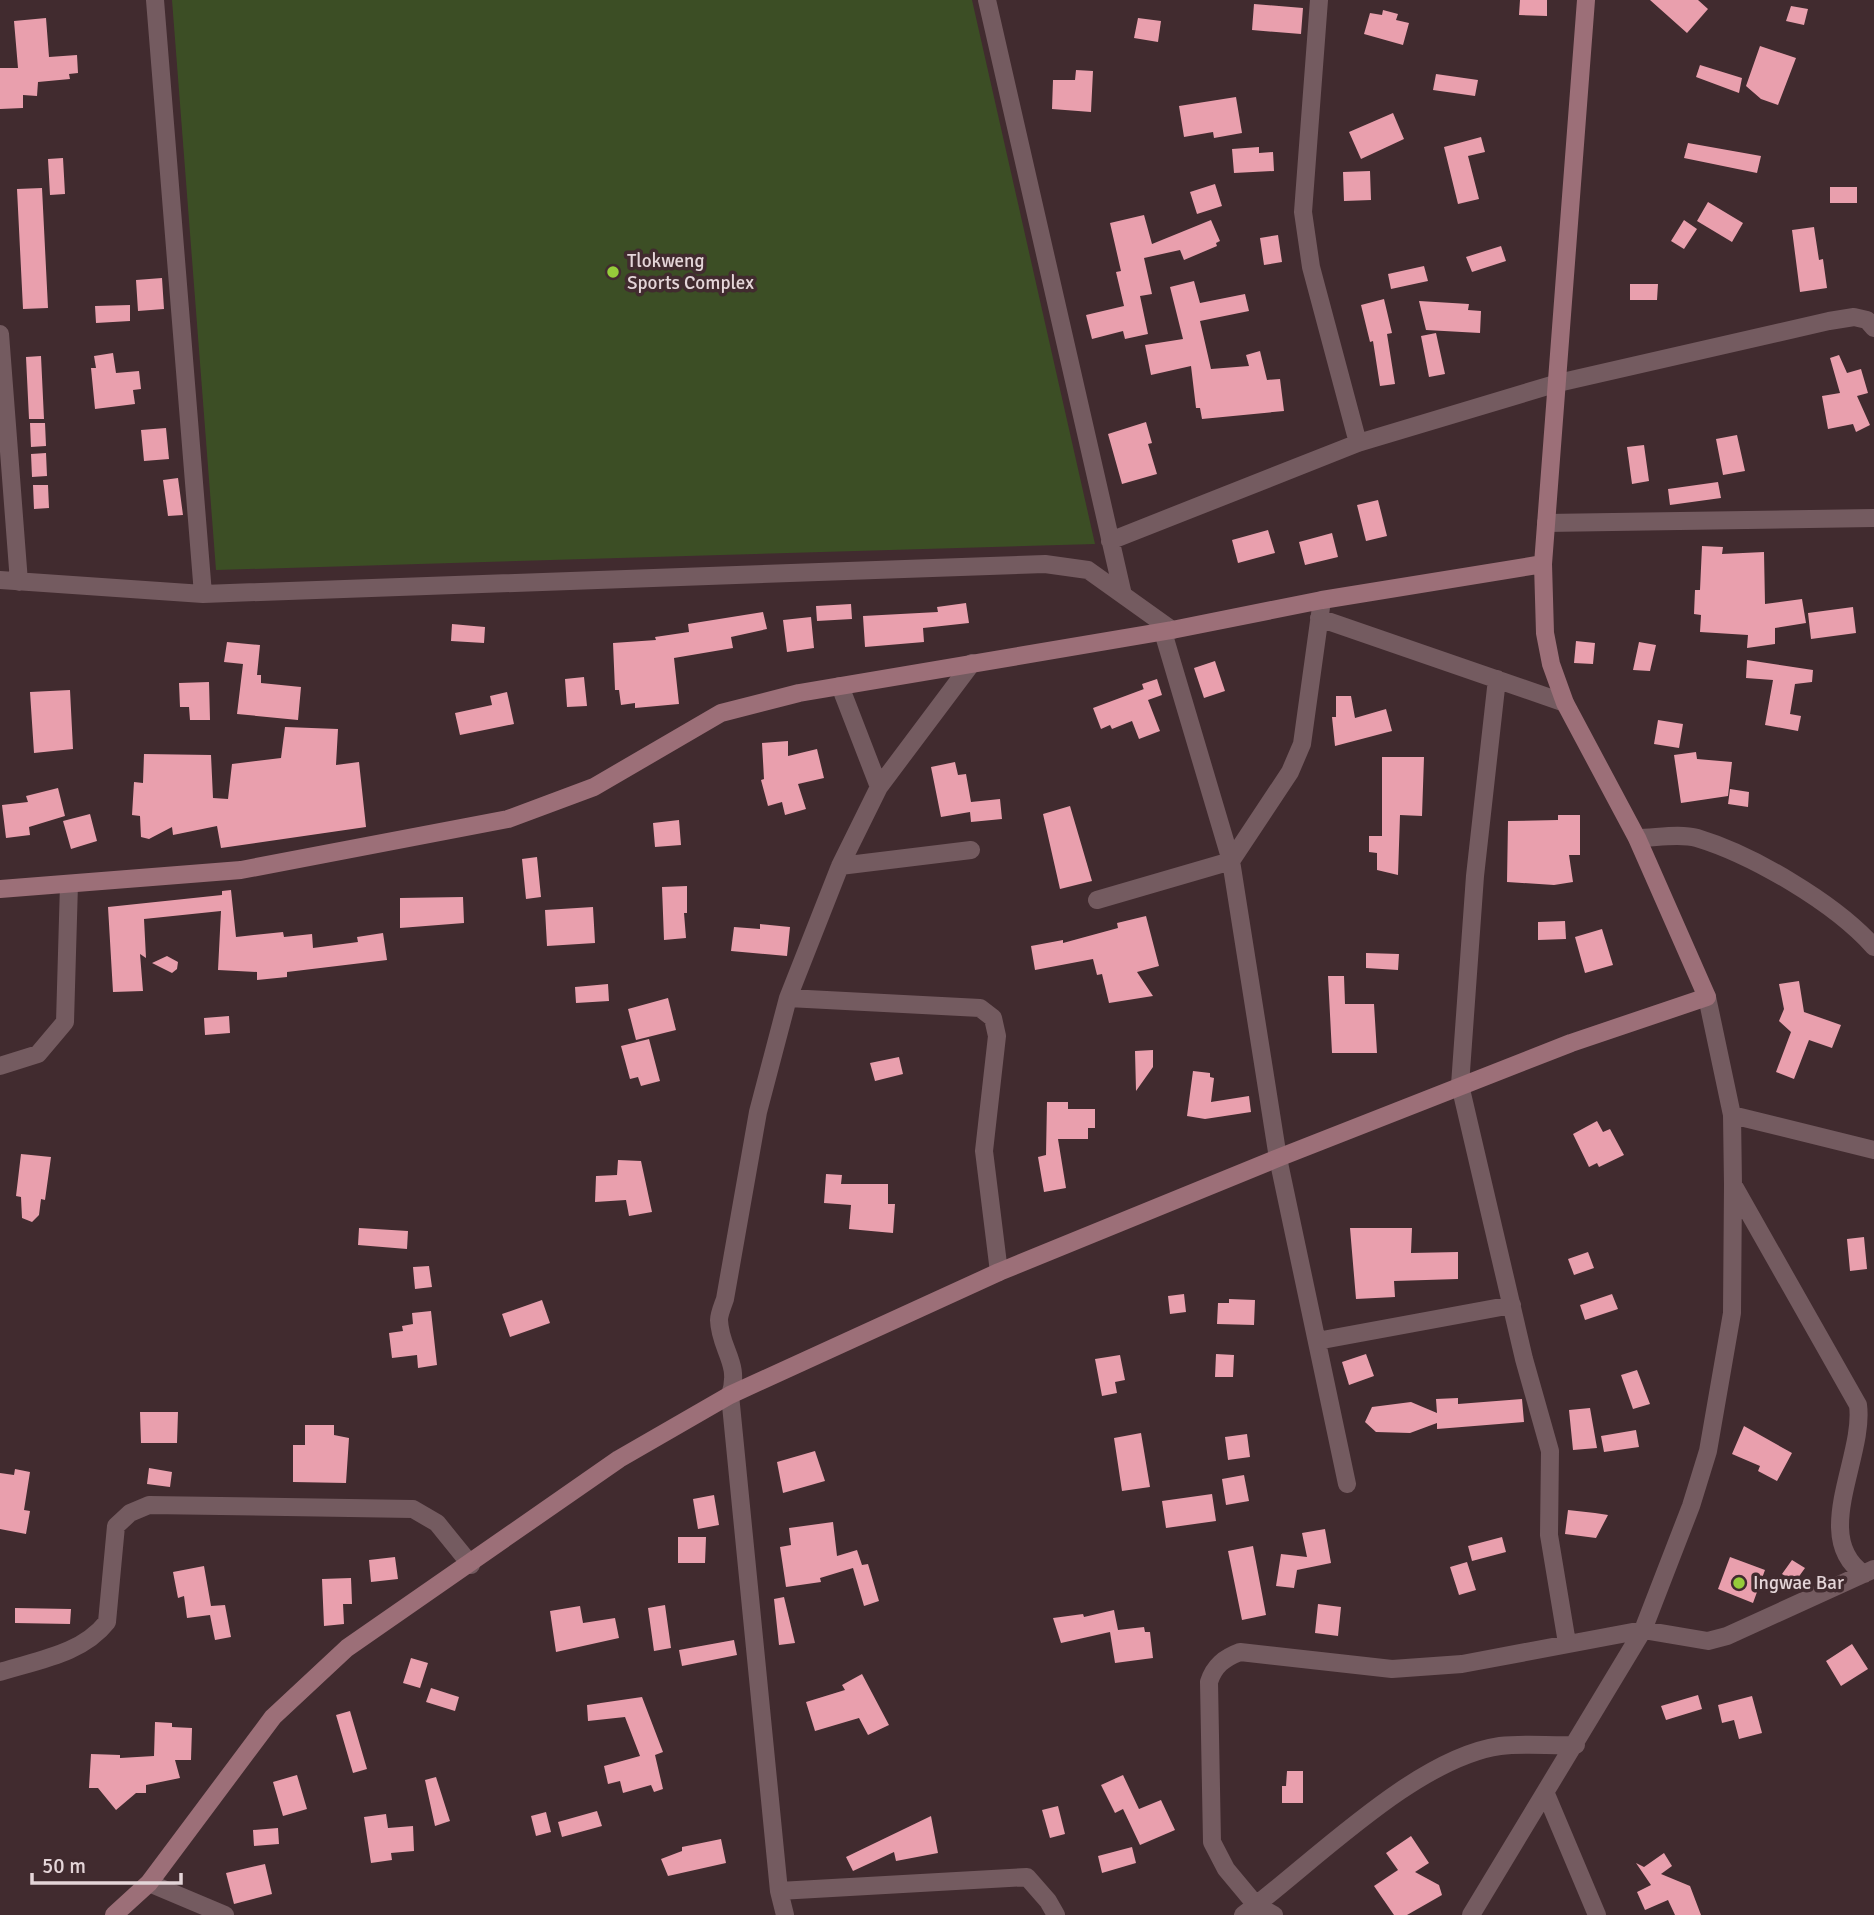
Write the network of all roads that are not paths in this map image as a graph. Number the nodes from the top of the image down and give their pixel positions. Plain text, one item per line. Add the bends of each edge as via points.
1 (155, 0) edge
2 (987, 0) edge
3 (1319, 0) edge
4 (1586, 0) edge
5 (1874, 328) edge
6 (0, 334) edge
7 (1558, 383) junction
8 (1358, 443) junction
9 (1874, 518) edge
10 (1546, 523) junction
11 (1110, 541) junction
12 (1543, 564) junction
13 (0, 580) edge
14 (19, 582) junction
15 (203, 594) junction
16 (1122, 594) junction
17 (1322, 600) junction
18 (1319, 618) junction
19 (1168, 631) junction
20 (972, 663) junction
21 (1497, 679) junction
22 (840, 686) junction
23 (1565, 703) junction
24 (879, 787) junction
25 (1637, 838) junction
26 (971, 850) dead end
27 (1231, 861) junction
28 (840, 866) junction
29 (69, 884) junction
30 (0, 889) edge
31 (1097, 900) dead end
32 (1874, 947) edge
33 (1707, 997) junction
34 (788, 998) junction
35 (0, 1066) edge
36 (1460, 1085) junction
37 (1732, 1115) junction
38 (1874, 1150) edge
39 (1278, 1158) junction
40 (1733, 1185) junction
41 (999, 1272) junction
42 (1512, 1305) junction
43 (1317, 1341) junction
44 (730, 1395) junction
45 (1346, 1484) dead end
46 (465, 1559) junction
47 (1869, 1572) edge
48 (1643, 1630) junction
49 (1567, 1643) junction
50 (0, 1672) edge
51 (1576, 1745) junction
52 (1546, 1794) junction
53 (149, 1883) junction
54 (779, 1891) junction
55 (1249, 1910) edge
56 (114, 1915) edge
57 (225, 1915) edge
58 (785, 1915) edge
59 (1056, 1915) edge
60 (1274, 1915) edge
61 (1471, 1915) edge
62 (1597, 1915) edge

1 - 15 street
2 - 11 street
3 - 8 street via 1303,212 1311,267
4 - 7 street
5 - 7 street via 1867,320 1854,317 1829,321
6 - 14 street
7 - 8 street
7 - 10 street
8 - 11 street
9 - 10 street
10 - 12 street
11 - 16 street
12 - 17 street
12 - 23 street via 1545,633
13 - 14 street
14 - 15 street
15 - 16 street via 1045,564 1088,570
16 - 19 street
17 - 18 street
17 - 19 street
18 - 21 street
18 - 27 street via 1302,744 1290,772
19 - 20 street
19 - 27 street
20 - 22 street
20 - 24 street
21 - 23 street
21 - 36 street via 1475,876
22 - 24 street
22 - 29 street via 721,713 593,787 508,819 241,870
23 - 25 street
24 - 28 street
25 - 32 street via 1695,837 1761,866 1811,892
25 - 33 street
26 - 28 street
27 - 31 street
27 - 39 street
28 - 34 street
29 - 30 street
29 - 35 street via 65,1022 38,1054
33 - 36 street
33 - 37 street
34 - 41 street via 980,1008 993,1018 997,1036 984,1151
34 - 44 street via 758,1112 719,1319 734,1367
36 - 39 street
36 - 42 street
37 - 38 street
37 - 40 street
39 - 41 street
39 - 43 street
40 - 47 street via 1858,1405 1860,1423 1840,1519 1845,1556
40 - 48 street via 1732,1313 1708,1451
41 - 44 street
42 - 43 street
42 - 49 street via 1550,1451 1549,1535
43 - 45 street
44 - 46 street via 619,1459
44 - 54 street
46 - 50 street via 437,1523 413,1509 149,1505 116,1526 107,1622 99,1632 81,1646
46 - 53 street via 303,1686 273,1717
47 - 48 street via 1727,1636 1707,1641
48 - 49 street
48 - 51 street
49 - 55 street via 1462,1664 1392,1669 1240,1652 1220,1662 1209,1682 1210,1831 1220,1861
51 - 52 street
51 - 55 street via 1500,1746 1441,1766 1410,1784
52 - 61 street
52 - 62 street
53 - 56 street
53 - 57 street
54 - 58 street
54 - 59 street via 1027,1877
55 - 60 street

